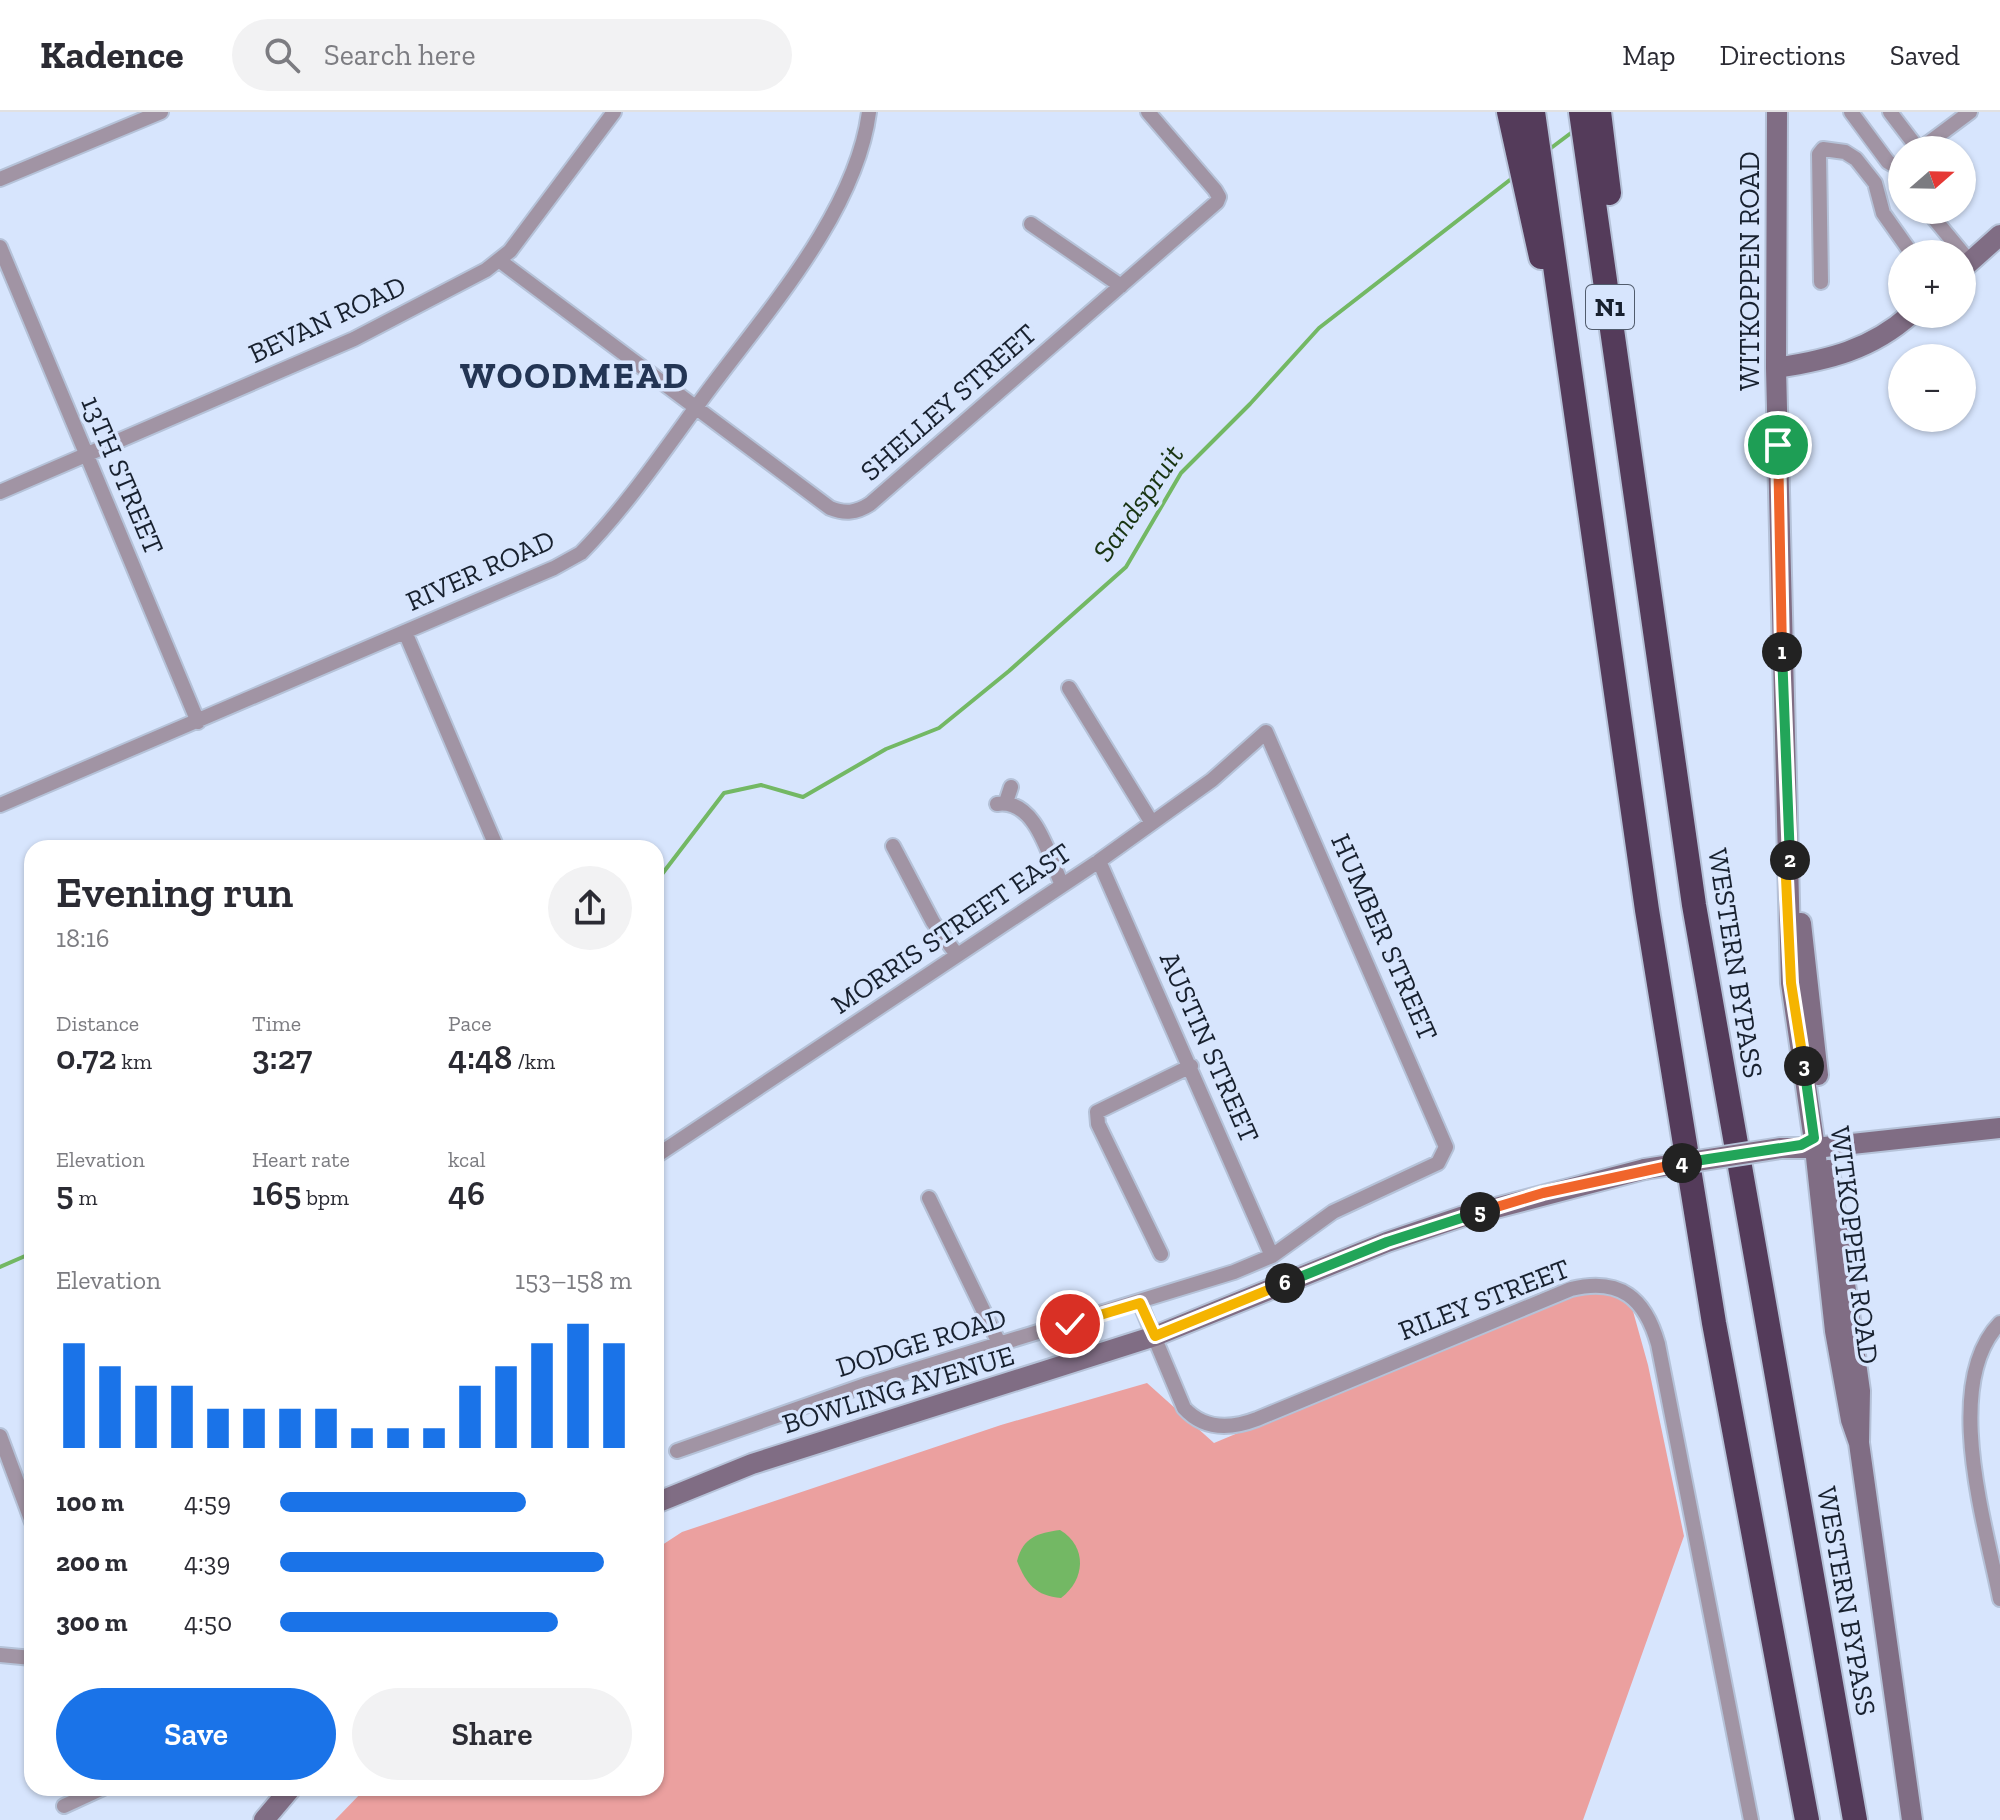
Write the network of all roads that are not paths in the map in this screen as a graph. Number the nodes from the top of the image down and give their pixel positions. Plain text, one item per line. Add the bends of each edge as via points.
1 (161, 112) edge
2 (614, 112) edge
3 (869, 112) edge
4 (1148, 112) edge
5 (1509, 112) edge
6 (1533, 112) edge
7 (1581, 112) edge
8 (1599, 112) edge
9 (1777, 112) edge
10 (1851, 112) edge
11 (1890, 112) edge
12 (1970, 112) edge
13 (1908, 136) edge
14 (1938, 136) edge
15 (1888, 162) edge
16 (1597, 165) junction
17 (0, 179) edge
18 (1539, 203) junction
19 (1031, 224) dead end
20 (2000, 235) edge
21 (1902, 240) edge
22 (0, 247) edge
23 (1976, 257) edge
24 (500, 261) junction
25 (1821, 282) dead end
26 (1121, 286) junction
27 (1894, 328) edge
28 (1776, 368) junction
29 (694, 409) junction
30 (86, 455) junction
31 (0, 492) edge
32 (405, 632) junction
33 (1069, 688) dead end
34 (198, 722) junction
35 (1266, 732) joint
36 (1011, 787) dead end
37 (0, 805) edge
38 (1152, 823) junction
39 (494, 840) edge
40 (893, 846) dead end
41 (1099, 861) junction
42 (1062, 885) junction
43 (957, 955) junction
44 (1191, 1066) junction
45 (2000, 1115) edge
46 (2000, 1128) edge
47 (1810, 1144) junction
48 (664, 1151) edge
49 (1438, 1163) joint
50 (929, 1198) dead end
51 (1161, 1254) dead end
52 (1272, 1256) junction
53 (1140, 1303) junction
54 (2000, 1323) edge
55 (1155, 1336) junction
56 (1000, 1345) junction
57 (0, 1436) edge
58 (677, 1451) dead end
59 (24, 1500) edge
60 (664, 1500) edge
61 (2000, 1599) edge
62 (0, 1655) edge
63 (24, 1657) edge
64 (86, 1796) edge
65 (284, 1796) edge
66 (64, 1806) dead end
67 (264, 1820) edge
68 (1751, 1820) edge
69 (1807, 1820) edge
70 (1855, 1820) edge
71 (1912, 1820) edge

1 - 17 street
2 - 24 street, BEVAN ROAD
3 - 29 street, RIVER ROAD via 860,152 817,241
4 - 26 street, SHELLEY STREET via 1219,197
5 - 18 highway
6 - 18 highway
7 - 16 highway
8 - 16 highway
9 - 28 main road, WITKOPPEN ROAD
10 - 15 street
11 - 13 street
12 - 14 street
16 - 70 highway, WESTERN BYPASS via 1629,352 1630,446 1694,905
18 - 69 highway via 1581,443 1647,910 1711,1307
19 - 26 street
20 - 23 main road
21 - 25 street via 1883,213 1875,183 1856,159 1823,149
22 - 30 street, 13TH STREET
24 - 29 street, SHELLEY STREET
24 - 30 street, BEVAN ROAD via 354,339
26 - 29 street, SHELLEY STREET via 858,510 848,513 830,508
27 - 28 main road via 1853,352
28 - 47 main road, WITKOPPEN ROAD via 1790,862 1786,878 1791,983
29 - 32 street, RIVER ROAD via 581,553
30 - 31 street, BEVAN ROAD
30 - 34 street, 13TH STREET
32 - 34 street, RIVER ROAD
32 - 39 street
33 - 38 street
34 - 37 street, RIVER ROAD
35 - 38 street, MORRIS STREET EAST
35 - 49 street, HUMBER STREET via 1443,1134 1446,1153
36 - 42 street via 1002,803 1029,815
38 - 41 street, MORRIS STREET EAST
40 - 43 street
41 - 42 street, MORRIS STREET EAST
41 - 44 street, AUSTIN STREET
42 - 43 street, MORRIS STREET EAST
43 - 48 street, MORRIS STREET EAST
44 - 51 street via 1097,1112 1098,1124
44 - 52 street, AUSTIN STREET
45 - 47 main road
46 - 47 main road
47 - 55 main road, BOWLING AVENUE, bridge via 1645,1169 1529,1197 1387,1242
47 - 71 main road, WITKOPPEN ROAD via 1860,1391 1859,1443
49 - 52 street, DODGE ROAD via 1333,1212
50 - 56 street
52 - 53 street, DODGE ROAD
53 - 55 street, RILEY STREET
53 - 56 street, DODGE ROAD
54 - 61 street via 1976,1365 1969,1428
55 - 60 main road, BOWLING AVENUE via 752,1464
55 - 68 street, RILEY STREET via 1184,1408 1207,1424 1236,1425 1571,1289 1605,1286 1637,1300 1658,1344
56 - 58 street, DODGE ROAD via 865,1385
57 - 59 street
62 - 63 street
64 - 66 street
65 - 67 main road

